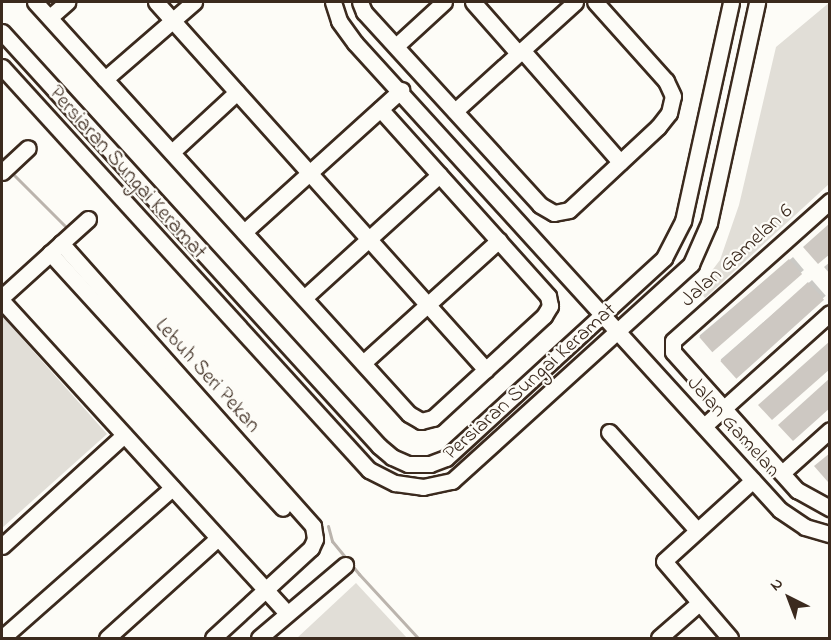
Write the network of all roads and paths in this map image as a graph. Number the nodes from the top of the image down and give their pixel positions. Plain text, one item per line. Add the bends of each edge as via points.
1 (35, 2) edge
2 (67, 2) edge
3 (156, 2) edge
4 (194, 2) edge
5 (333, 2) edge
6 (360, 2) edge
7 (444, 2) edge
8 (472, 2) edge
9 (575, 2) edge
10 (595, 2) edge
11 (731, 2) edge
12 (757, 2) edge
13 (50, 17) junction
14 (173, 21) junction
15 (2, 32) edge
16 (396, 46) junction
17 (520, 52) junction
18 (2, 67) edge
19 (105, 79) junction
20 (401, 90) junction
21 (237, 92) junction
22 (380, 109) junction
23 (455, 111) junction
24 (27, 148) dead end
25 (172, 152) junction
26 (620, 162) junction
27 (6, 169) edge
28 (309, 173) junction
29 (439, 175) junction
30 (830, 201) edge
31 (88, 219) dead end
32 (244, 232) junction
33 (369, 239) junction
34 (499, 240) junction
35 (55, 248) junction
36 (2, 297) edge
37 (304, 298) junction
38 (2, 301) edge
39 (428, 306) junction
40 (830, 313) edge
41 (604, 314) junction
42 (618, 330) junction
43 (363, 363) junction
44 (486, 370) junction
45 (724, 408) junction
46 (704, 426) junction
47 (830, 429) edge
48 (609, 432) dead end
49 (124, 435) junction
50 (782, 473) junction
51 (753, 480) junction
52 (172, 488) junction
53 (830, 508) edge
54 (697, 530) junction
55 (830, 534) edge
56 (218, 538) junction
57 (2, 546) edge
58 (345, 565) dead end
59 (266, 591) junction
60 (699, 603) junction
61 (287, 613) junction
62 (2, 639) edge
63 (107, 639) edge
64 (213, 639) edge
65 (259, 639) edge
66 (659, 639) edge
67 (730, 639) edge

1 - 13 street
2 - 13 street
3 - 14 street
4 - 14 street
5 - 20 street, Jalan Gamelan via 339,21 355,43
6 - 16 street via 364,12
7 - 16 street
8 - 17 street
9 - 17 street
10 - 26 street via 666,81 674,96 669,113
11 - 41 street, Persiaran Sungai Keramat via 676,239 664,258
12 - 42 street, Persiaran Sungai Keramat via 700,248 691,264
13 - 19 street
14 - 19 street
14 - 21 street
15 - 41 street, Persiaran Sungai Keramat via 392,457 408,464 430,464 446,458
16 - 23 street
17 - 23 street
17 - 26 street
18 - 42 street, Persiaran Sungai Keramat via 369,470 395,483 423,487 452,481
19 - 25 street
20 - 22 street
20 - 41 street, Jalan Gamelan
21 - 25 street
21 - 28 street
22 - 28 street
22 - 29 street
23 - 26 street via 540,205 554,213 569,210
24 - 27 street
25 - 32 street
28 - 32 street
28 - 33 street
29 - 33 street
29 - 34 street
30 - 45 street, Jalan Gamelan 6 via 673,341 673,352
31 - 35 street
32 - 37 street
33 - 37 street
33 - 39 street
34 - 39 street
34 - 44 street via 548,296 550,306
35 - 36 street
35 - 59 street, Lebuh Seri Pekan via 313,526 315,539
37 - 43 street
38 - 49 street
39 - 43 street
39 - 44 street
40 - 45 street
41 - 42 street, Jalan Gamelan
42 - 46 street, Jalan Gamelan
43 - 44 street via 409,414 421,421 433,418
45 - 46 street
45 - 50 street
46 - 51 street, Jalan Gamelan
47 - 50 street
48 - 54 street
49 - 52 street
49 - 57 street
50 - 53 street via 797,490
51 - 54 street
51 - 55 street, Jalan Gamelan via 780,510 805,527
52 - 56 street
52 - 62 street
54 - 60 street via 664,561
56 - 59 street
56 - 63 street
58 - 61 street
59 - 61 street
59 - 64 street
60 - 66 street
60 - 67 street
61 - 65 street

